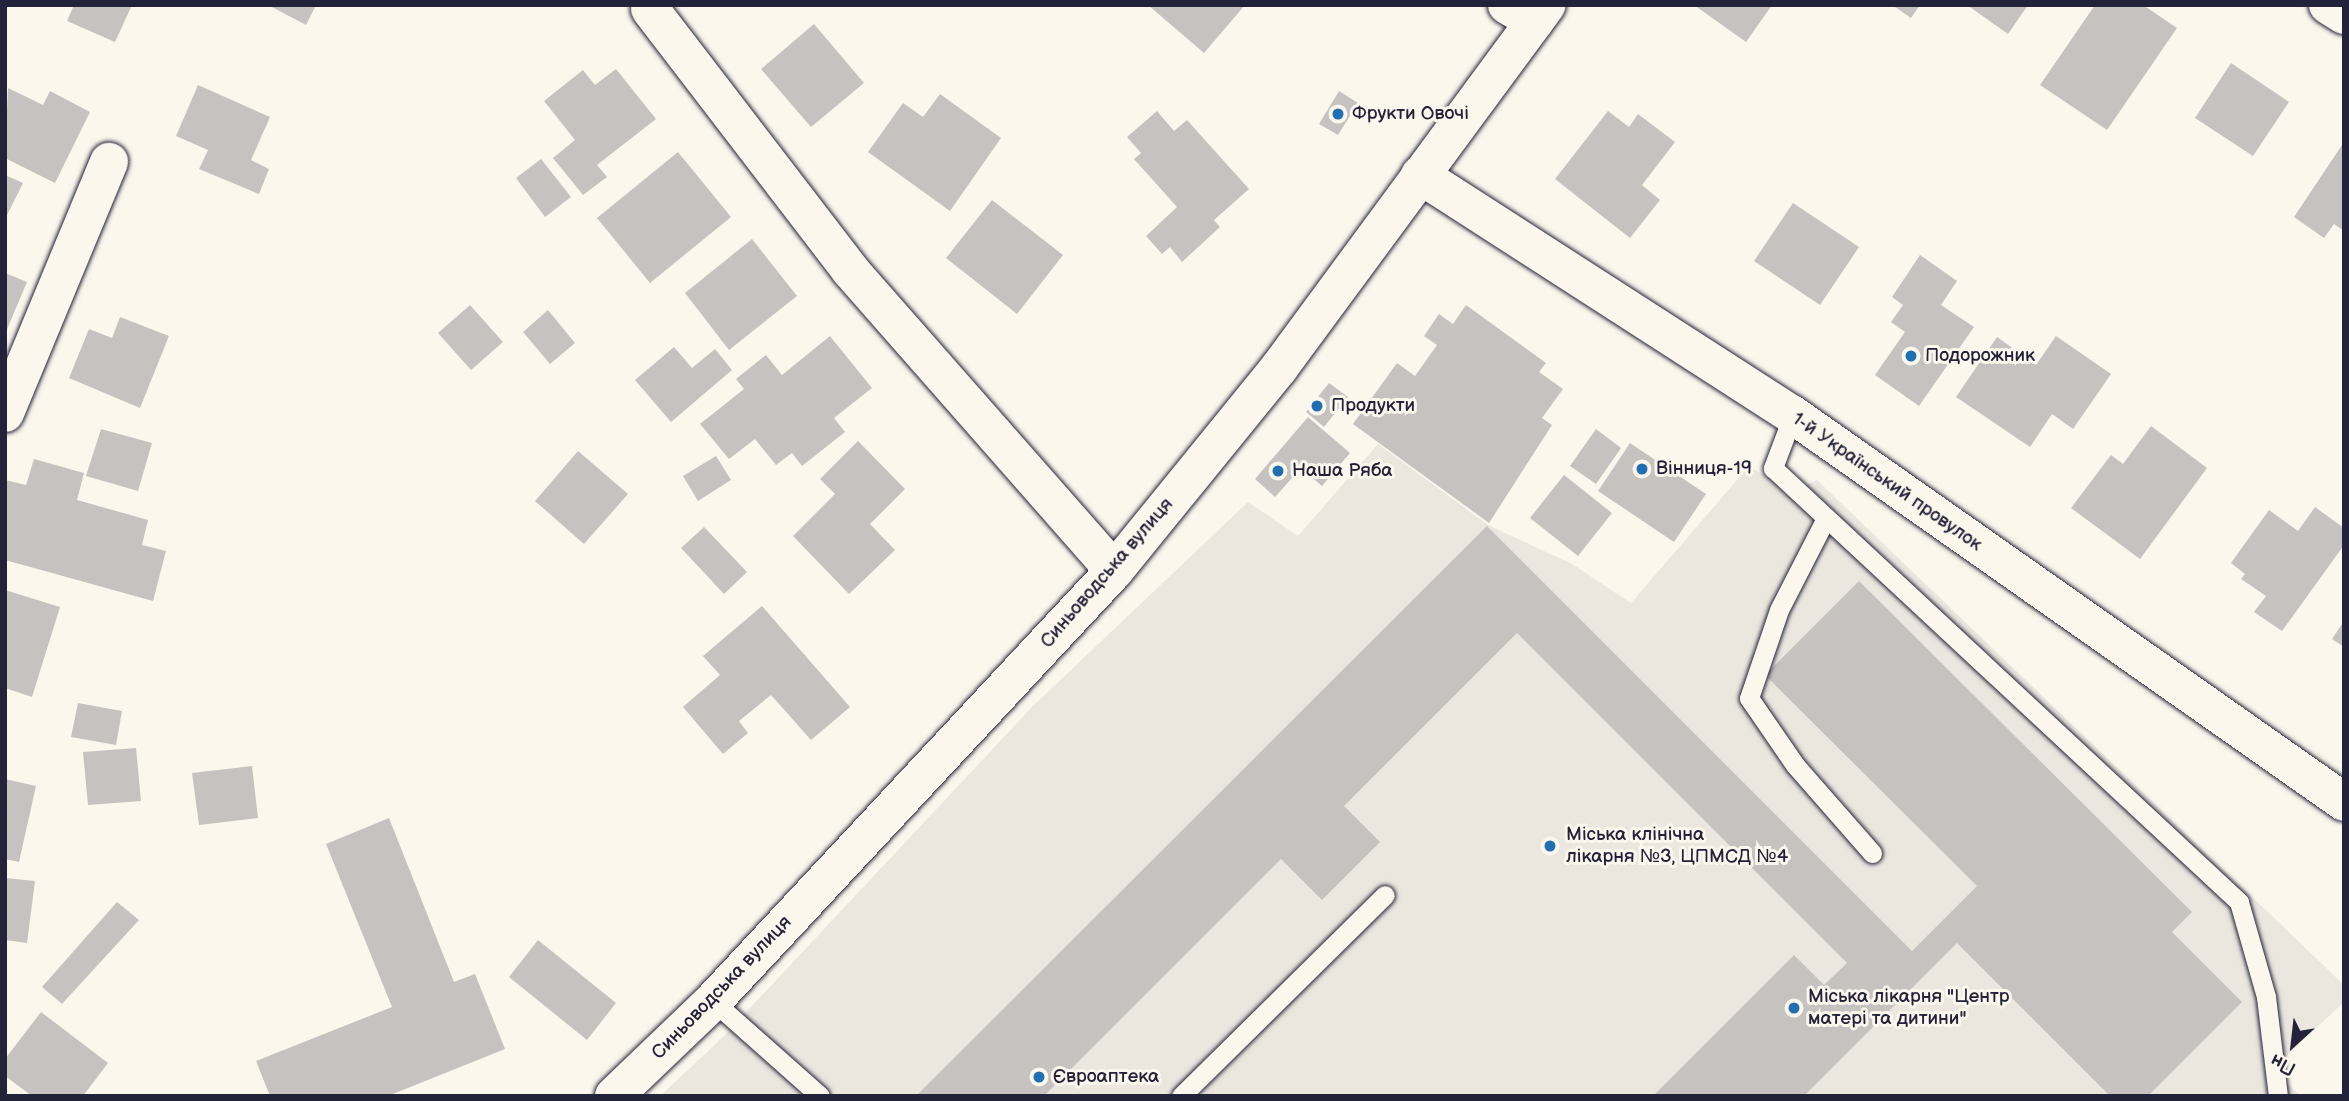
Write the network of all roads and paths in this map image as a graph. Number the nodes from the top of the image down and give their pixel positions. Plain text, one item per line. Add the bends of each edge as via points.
1 (2328, 5) edge
2 (650, 9) dead end
3 (1530, 11) edge
4 (2344, 15) edge
5 (109, 162) dead end
6 (1420, 175) junction
7 (5, 413) edge
8 (1793, 415) junction
9 (1826, 518) junction
10 (1114, 571) junction
11 (2344, 802) edge
12 (1872, 853) dead end
13 (1385, 895) dead end
14 (713, 1001) junction
15 (614, 1096) edge
16 (820, 1096) edge
17 (1181, 1096) edge
18 (2277, 1096) edge

1 - 4 street
2 - 10 street via 850,270
3 - 6 street, Синьоводська вулиця
5 - 7 street
6 - 8 street, 1-й Український провулок
6 - 10 street, Синьоводська вулиця via 1279,368
8 - 9 lane via 1773,468
8 - 11 street, 1-й Український провулок
9 - 12 lane via 1779,610 1749,698 1795,765
9 - 18 lane via 2239,902 2266,997
10 - 14 street, Синьоводська вулиця
13 - 17 lane
14 - 15 street, Синьоводська вулиця
14 - 16 lane

